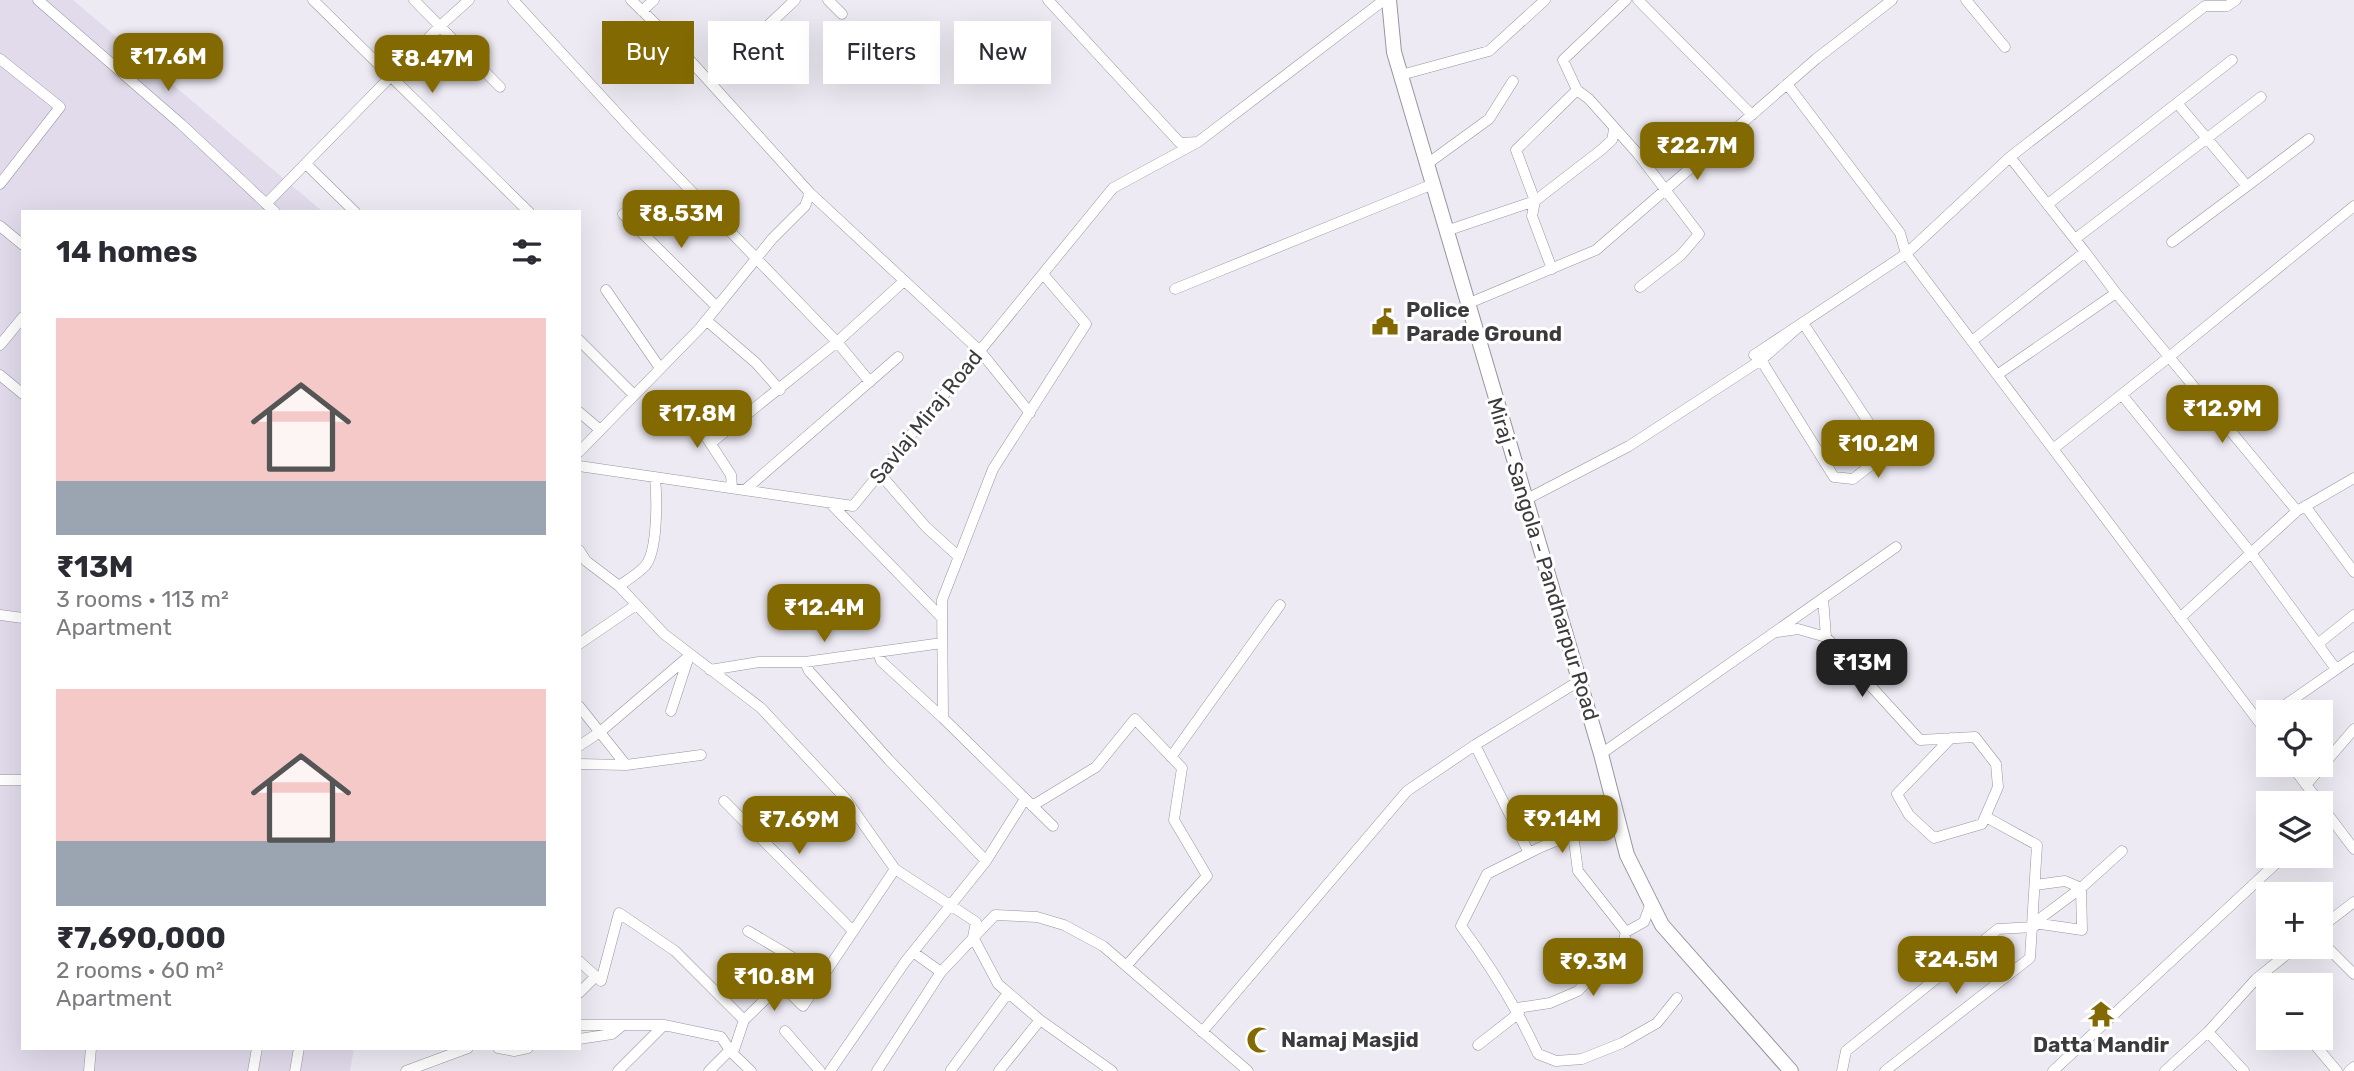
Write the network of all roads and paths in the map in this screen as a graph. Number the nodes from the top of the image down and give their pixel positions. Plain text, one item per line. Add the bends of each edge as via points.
1 (38, 0) edge
2 (313, 0) edge
3 (414, 0) edge
4 (469, 0) edge
5 (513, 0) edge
6 (631, 0) edge
7 (654, 0) edge
8 (795, 0) edge
9 (828, 0) edge
10 (1048, 0) edge
11 (1386, 0) edge
12 (1545, 0) edge
13 (1626, 0) edge
14 (1638, 0) edge
15 (1892, 0) edge
16 (1966, 0) edge
17 (2236, 0) edge
18 (642, 11) junction
19 (842, 14) dead end
20 (773, 21) edge
21 (440, 26) junction
22 (2005, 47) dead end
23 (0, 59) edge
24 (2232, 60) dead end
25 (1401, 75) junction
26 (391, 76) junction
27 (708, 80) edge
28 (1513, 81) dead end
29 (712, 84) edge
30 (1787, 84) junction
31 (500, 87) dead end
32 (1577, 90) junction
33 (2261, 97) dead end
34 (2177, 103) junction
35 (1752, 115) junction
36 (1614, 130) junction
37 (2207, 139) junction
38 (2309, 139) dead end
39 (1198, 142) junction
40 (2011, 157) junction
41 (306, 164) junction
42 (1427, 164) junction
43 (0, 184) edge
44 (1433, 184) junction
45 (2247, 186) junction
46 (1666, 189) junction
47 (810, 193) junction
48 (1535, 201) junction
49 (266, 204) junction
50 (2048, 204) junction
51 (2354, 206) edge
52 (273, 210) edge
53 (353, 210) edge
54 (527, 210) edge
55 (624, 214) dead end
56 (0, 226) edge
57 (1446, 231) junction
58 (2075, 239) junction
59 (2172, 242) dead end
60 (21, 243) edge
61 (2085, 252) junction
62 (1906, 254) junction
63 (756, 258) junction
64 (1552, 269) junction
65 (1043, 274) junction
66 (904, 281) junction
67 (1640, 287) dead end
68 (1175, 289) dead end
69 (606, 290) dead end
70 (2116, 293) junction
71 (1467, 304) junction
72 (717, 307) junction
73 (21, 319) edge
74 (706, 320) junction
75 (1803, 323) junction
76 (1972, 341) junction
77 (581, 342) edge
78 (837, 342) junction
79 (0, 345) edge
80 (980, 351) junction
81 (898, 357) dead end
82 (2169, 357) junction
83 (1761, 360) junction
84 (660, 368) junction
85 (0, 375) edge
86 (1997, 375) junction
87 (870, 382) junction
88 (780, 390) junction
89 (21, 392) edge
90 (633, 394) junction
91 (2122, 395) junction
92 (686, 406) dead end
93 (1030, 412) junction
94 (581, 414) edge
95 (599, 429) junction
96 (711, 443) junction
97 (2053, 449) junction
98 (581, 450) edge
99 (581, 466) edge
100 (880, 474) junction
101 (655, 478) junction
102 (2354, 478) edge
103 (732, 488) junction
104 (745, 490) junction
105 (1525, 500) junction
106 (830, 502) junction
107 (2301, 509) junction
108 (1896, 547) dead end
109 (2251, 553) junction
110 (959, 557) junction
111 (582, 563) edge
112 (2354, 572) edge
113 (619, 586) junction
114 (1823, 598) junction
115 (636, 604) junction
116 (1280, 606) dead end
117 (0, 615) edge
118 (2354, 615) edge
119 (21, 618) edge
120 (942, 618) junction
121 (2180, 618) junction
122 (1773, 633) junction
123 (1826, 637) junction
124 (581, 643) edge
125 (942, 643) junction
126 (2319, 643) junction
127 (878, 652) junction
128 (689, 656) junction
129 (2354, 657) edge
130 (805, 662) junction
131 (2336, 669) junction
132 (709, 670) junction
133 (1579, 681) junction
134 (2292, 700) edge
135 (581, 708) edge
136 (2256, 710) edge
137 (671, 711) dead end
138 (943, 718) junction
139 (2354, 729) edge
140 (600, 732) junction
141 (1951, 738) junction
142 (581, 745) edge
143 (1475, 745) junction
144 (1601, 754) junction
145 (701, 755) dead end
146 (1171, 757) junction
147 (581, 764) edge
148 (626, 765) junction
149 (2300, 777) edge
150 (0, 780) edge
151 (21, 780) edge
152 (2306, 785) junction
153 (2310, 791) edge
154 (724, 802) dead end
155 (1029, 802) junction
156 (1986, 817) junction
157 (1053, 826) dead end
158 (2333, 827) edge
159 (2354, 849) edge
160 (2122, 851) dead end
161 (1529, 853) junction
162 (986, 861) junction
163 (2271, 868) edge
164 (894, 869) junction
165 (2035, 885) junction
166 (2081, 888) junction
167 (2354, 902) edge
168 (1651, 903) junction
169 (949, 907) junction
170 (2333, 918) edge
171 (2034, 925) junction
172 (748, 931) dead end
173 (853, 931) junction
174 (1626, 932) junction
175 (973, 937) junction
176 (913, 952) junction
177 (2333, 953) edge
178 (2281, 959) edge
179 (581, 963) edge
180 (1126, 966) junction
181 (941, 972) junction
182 (2264, 973) edge
183 (2354, 974) edge
184 (596, 976) junction
185 (824, 976) junction
186 (2256, 979) edge
187 (581, 991) edge
188 (1008, 993) junction
189 (1677, 998) dead end
190 (1518, 1011) junction
191 (744, 1020) junction
192 (1040, 1020) junction
193 (581, 1025) edge
194 (623, 1025) junction
195 (664, 1025) junction
196 (785, 1031) dead end
197 (1202, 1032) junction
198 (2208, 1032) junction
199 (581, 1039) edge
200 (1478, 1045) dead end
201 (92, 1050) edge
202 (257, 1050) edge
203 (299, 1050) edge
204 (463, 1050) edge
205 (2319, 1050) edge
206 (732, 1052) junction
207 (1582, 1059) junction
208 (2354, 1066) edge
209 (1106, 1069) edge
210 (951, 1070) edge
211 (89, 1071) edge
212 (253, 1071) edge
213 (295, 1071) edge
214 (406, 1071) edge
215 (618, 1071) edge
216 (709, 1071) edge
217 (751, 1071) edge
218 (820, 1071) edge
219 (830, 1071) edge
220 (877, 1071) edge
221 (999, 1071) edge
222 (1248, 1071) edge
223 (1583, 1071) edge
224 (1791, 1071) edge
225 (1842, 1071) edge
226 (1885, 1071) edge
227 (2053, 1071) edge
228 (2165, 1071) edge
229 (2244, 1071) edge
230 (2337, 1071) edge
231 (2349, 1071) edge

1 - 49 street
2 - 26 street
3 - 21 street
4 - 21 street
5 - 63 street
6 - 18 street
7 - 18 street
8 - 20 street
9 - 19 street
10 - 39 street via 1181,144
11 - 25 highway, Miraj - Sangola - Pandharpur Road
11 - 39 street, Savlaj Miraj Road
12 - 25 street via 1489,51
13 - 32 street via 1563,60
14 - 35 street
15 - 30 street
16 - 22 street
17 - 40 street via 2227,6 2205,6
18 - 27 street
21 - 26 street
21 - 31 street
23 - 43 street via 60,107
24 - 34 street
25 - 42 highway, Miraj - Sangola - Pandharpur Road
26 - 41 street
26 - 54 street
28 - 42 street via 1489,119
29 - 47 street
30 - 35 street
30 - 62 street via 1900,233
32 - 36 street
32 - 48 street via 1516,150
33 - 37 street
34 - 37 street
34 - 50 street
35 - 46 street
36 - 46 street
36 - 48 street via 1612,140 1601,150
37 - 45 street
37 - 58 street
38 - 45 street
39 - 65 street, Savlaj Miraj Road via 1113,188
40 - 50 street
40 - 62 street
41 - 49 street
41 - 53 street
42 - 44 highway, Miraj - Sangola - Pandharpur Road
44 - 57 highway, Miraj - Sangola - Pandharpur Road
44 - 68 street
45 - 59 street
46 - 64 street via 1596,250
46 - 67 street via 1699,234 1681,256
47 - 63 street via 805,206
47 - 66 street
48 - 57 street
48 - 64 street via 1532,216
49 - 52 street
50 - 58 street
51 - 82 street
55 - 72 street
56 - 60 street
57 - 71 highway, Miraj - Sangola - Pandharpur Road
58 - 61 street
61 - 70 street
61 - 76 street
62 - 75 street
62 - 76 street
63 - 72 street
63 - 78 street
64 - 71 street
65 - 80 street, Savlaj Miraj Road
65 - 93 street via 1086,324
66 - 78 street
66 - 80 street
69 - 84 street
70 - 82 street
70 - 86 street
71 - 105 highway, Miraj - Sangola - Pandharpur Road
72 - 74 street
73 - 79 street
74 - 84 street
74 - 88 street
75 - 83 street via 1754,355
75 - 83 street via 1888,452 1853,479 1834,477
76 - 86 street
77 - 90 street
78 - 87 street
78 - 88 street
80 - 93 street
80 - 100 street, Savlaj Miraj Road
81 - 87 street
82 - 91 street
82 - 107 street
83 - 105 street via 1629,446
84 - 90 street
85 - 89 street
86 - 97 street
87 - 104 street
88 - 96 street
90 - 95 street
91 - 97 street
91 - 109 street
92 - 96 street
93 - 110 street via 993,469
94 - 95 street
95 - 98 street
96 - 103 street via 731,475
97 - 121 street
99 - 101 street, Savlaj Miraj Road
100 - 106 street, Savlaj Miraj Road via 853,506
100 - 110 street
101 - 103 street, Savlaj Miraj Road
101 - 113 street via 650,558
102 - 107 street
103 - 104 street, Savlaj Miraj Road
104 - 106 street, Savlaj Miraj Road
105 - 133 highway, Miraj - Sangola - Pandharpur Road
106 - 120 street
107 - 109 street
107 - 112 street
108 - 114 street
109 - 121 street
109 - 126 street
110 - 120 street via 942,600
111 - 113 street
113 - 115 street
114 - 122 street
114 - 123 street
115 - 124 street
115 - 128 street
116 - 146 street
117 - 119 street
118 - 126 street
120 - 125 street
121 - 136 street
122 - 123 street via 1798,629
122 - 144 street
123 - 141 street via 1920,740
125 - 127 street
125 - 138 street
126 - 131 street
127 - 130 street
127 - 138 street via 881,661
128 - 132 street
128 - 137 street
128 - 140 street
129 - 131 street
130 - 132 street via 759,662
130 - 162 street via 808,671
131 - 134 street
132 - 164 street via 761,708 845,799
133 - 143 street
133 - 144 highway, Miraj - Sangola - Pandharpur Road
135 - 140 street
138 - 155 street
139 - 152 street
140 - 142 street
140 - 148 street
141 - 156 street via 1975,737 1996,764 1998,787
141 - 156 street via 1897,794 1909,815 1934,838 1982,824
143 - 161 street
143 - 197 street via 1408,791
144 - 168 highway, Miraj - Sangola - Pandharpur Road via 1627,855
145 - 148 street
146 - 155 street via 1135,719 1096,767
146 - 180 street via 1182,768 1174,820 1207,876
147 - 148 street
149 - 152 street
150 - 151 street
152 - 153 street
154 - 173 street
155 - 157 street
155 - 162 street
156 - 165 street via 2037,845
158 - 159 street
160 - 166 street
161 - 174 street via 1573,834 1578,871
161 - 190 street via 1487,874 1461,926
162 - 169 street
163 - 227 street
164 - 169 street
164 - 173 street
165 - 166 street via 2065,881
165 - 171 street
166 - 171 street
166 - 171 street via 2082,930
167 - 170 street
168 - 174 street via 1644,922
168 - 224 highway, Miraj - Sangola - Pandharpur Road via 1662,925
169 - 175 street via 976,922
169 - 176 street
171 - 225 street via 1998,929 1846,1051
171 - 226 street via 2030,958
172 - 185 street
173 - 185 street
174 - 190 street via 1623,944 1578,991
175 - 180 street via 995,915 1037,917 1064,925 1103,946
175 - 181 street
175 - 188 street via 998,984
176 - 181 street
176 - 219 street
177 - 183 street
178 - 182 street
179 - 184 street
180 - 197 street
181 - 220 street
184 - 187 street
184 - 191 street via 601,981 619,913 675,951
185 - 191 street via 803,1006 781,984
186 - 198 street
188 - 192 street
188 - 210 street
189 - 207 street via 1657,1023
190 - 200 street
190 - 207 street via 1538,1054 1556,1061
191 - 206 street
192 - 209 street
192 - 221 street
193 - 194 street
194 - 195 street
194 - 199 street via 612,1034
195 - 206 street via 721,1037
195 - 215 street
196 - 218 street
197 - 222 street
198 - 228 street
198 - 229 street
201 - 211 street
202 - 212 street
203 - 213 street
204 - 214 street
205 - 230 street
206 - 216 street
206 - 217 street
207 - 223 street
208 - 231 street

